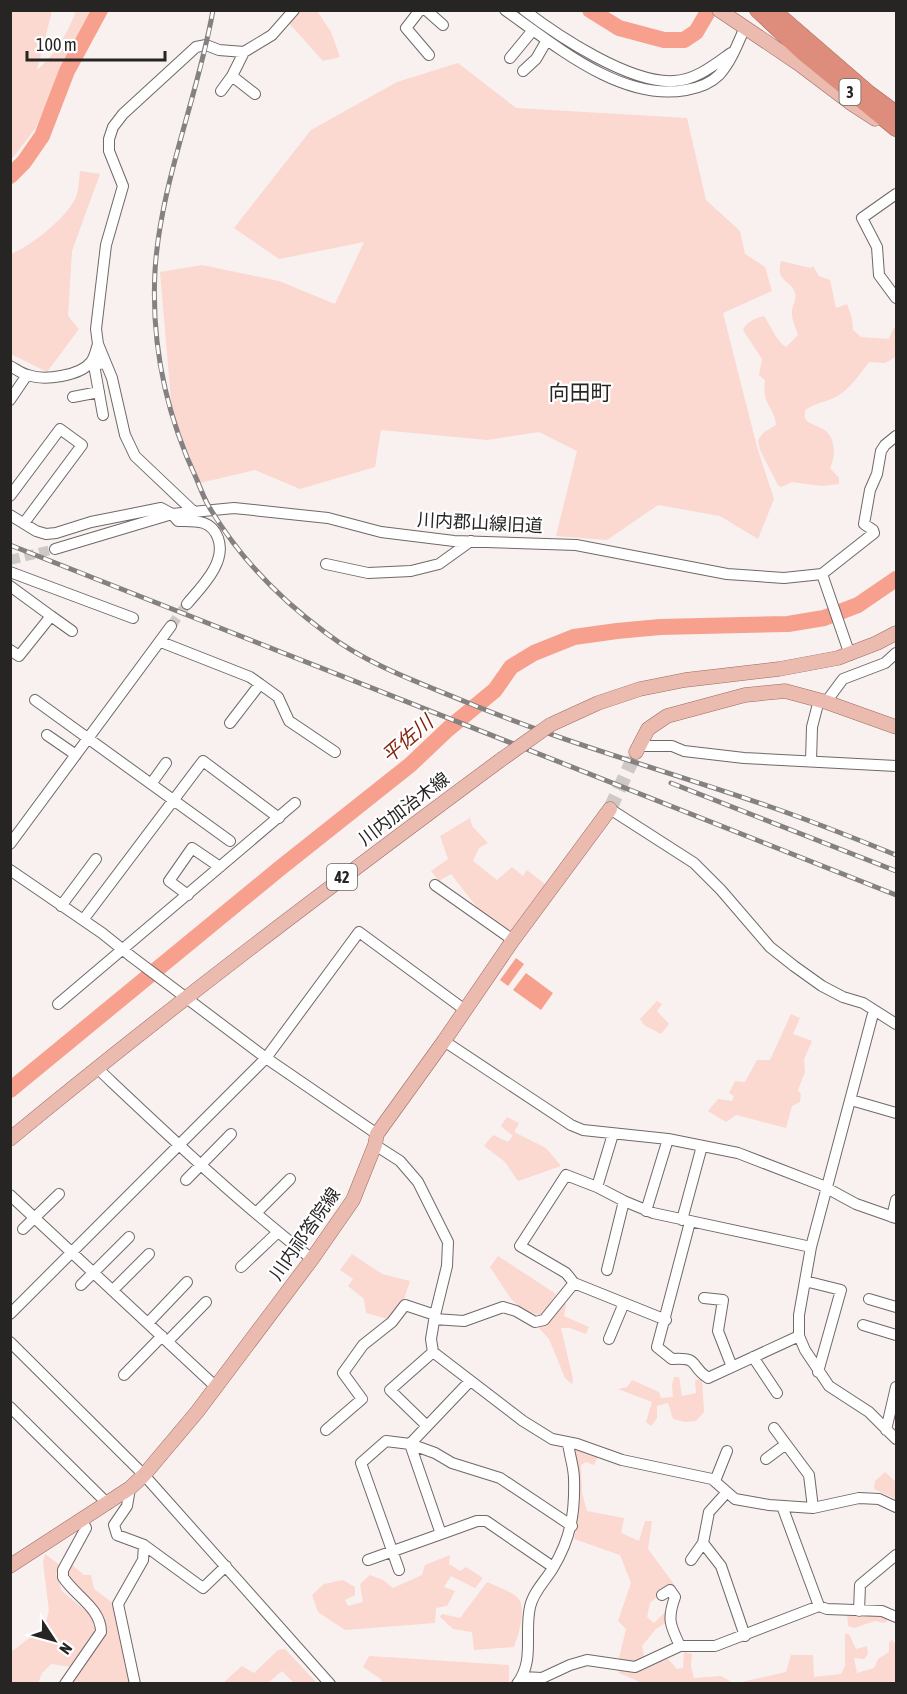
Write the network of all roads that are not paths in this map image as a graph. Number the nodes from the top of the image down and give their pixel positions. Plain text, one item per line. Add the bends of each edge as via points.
1 (420, 10) edge
2 (426, 10) edge
3 (505, 10) edge
4 (524, 10) edge
5 (719, 10) edge
6 (291, 12) edge
7 (764, 12) edge
8 (741, 24) junction
9 (443, 25) dead end
10 (532, 30) junction
11 (547, 40) junction
12 (734, 51) junction
13 (811, 51) junction
14 (244, 52) junction
15 (783, 54) junction
16 (429, 55) dead end
17 (510, 58) dead end
18 (523, 71) dead end
19 (232, 76) junction
20 (221, 91) dead end
21 (255, 94) dead end
22 (897, 113) edge
23 (897, 130) edge
24 (897, 194) edge
25 (897, 298) edge
26 (98, 344) junction
27 (106, 362) junction
28 (94, 363) junction
29 (10, 366) edge
30 (27, 375) junction
31 (99, 392) junction
32 (74, 397) dead end
33 (10, 400) edge
34 (103, 415) dead end
35 (897, 436) edge
36 (10, 496) edge
37 (194, 512) junction
38 (172, 514) junction
39 (10, 515) edge
40 (24, 523) junction
41 (472, 541) junction
42 (55, 549) tunnel mouth
43 (326, 564) dead end
44 (10, 572) edge
45 (822, 574) junction
46 (10, 586) edge
47 (188, 604) tunnel mouth
48 (51, 616) junction
49 (133, 618) dead end
50 (171, 626) tunnel mouth
51 (72, 631) dead end
52 (897, 633) edge
53 (160, 642) junction
54 (10, 650) edge
55 (897, 653) edge
56 (850, 655) junction
57 (260, 684) junction
58 (35, 700) dead end
59 (822, 701) junction
60 (230, 723) dead end
61 (897, 727) edge
62 (47, 735) dead end
63 (88, 739) junction
64 (637, 749) joint
65 (335, 752) dead end
66 (76, 755) junction
67 (811, 761) junction
68 (166, 763) dead end
69 (897, 766) edge
70 (151, 784) junction
71 (174, 801) junction
72 (295, 803) dead end
73 (610, 809) joint
74 (279, 818) junction
75 (230, 841) dead end
76 (10, 844) edge
77 (96, 859) dead end
78 (220, 867) junction
79 (10, 870) edge
80 (435, 885) dead end
81 (188, 895) junction
82 (61, 906) junction
83 (83, 921) junction
84 (513, 940) junction
85 (122, 950) junction
86 (185, 997) junction
87 (58, 1004) dead end
88 (465, 1010) junction
89 (874, 1010) junction
90 (897, 1024) edge
91 (444, 1041) junction
92 (266, 1058) junction
93 (97, 1068) junction
94 (851, 1100) junction
95 (897, 1113) edge
96 (231, 1134) dead end
97 (614, 1134) junction
98 (10, 1139) edge
99 (668, 1139) junction
100 (376, 1140) junction
101 (179, 1146) junction
102 (702, 1146) junction
103 (201, 1165) junction
104 (290, 1179) dead end
105 (186, 1180) dead end
106 (597, 1187) junction
107 (826, 1188) junction
108 (59, 1194) dead end
109 (10, 1195) edge
110 (897, 1200) edge
111 (624, 1201) junction
112 (646, 1211) junction
113 (256, 1213) junction
114 (35, 1218) junction
115 (894, 1218) edge
116 (686, 1221) junction
117 (23, 1229) dead end
118 (278, 1232) junction
119 (129, 1237) dead end
120 (811, 1247) junction
121 (73, 1252) junction
122 (149, 1254) dead end
123 (312, 1258) junction
124 (241, 1267) dead end
125 (606, 1270) dead end
126 (94, 1272) junction
127 (805, 1281) junction
128 (187, 1282) dead end
129 (574, 1282) junction
130 (81, 1286) dead end
131 (113, 1290) junction
132 (704, 1298) dead end
133 (869, 1299) dead end
134 (206, 1302) dead end
135 (624, 1303) junction
136 (897, 1307) edge
137 (10, 1314) edge
138 (434, 1317) junction
139 (666, 1320) junction
140 (148, 1323) junction
141 (863, 1325) dead end
142 (897, 1335) edge
143 (799, 1336) junction
144 (165, 1339) junction
145 (609, 1339) dead end
146 (10, 1342) edge
147 (433, 1352) junction
148 (753, 1357) junction
149 (732, 1367) junction
150 (818, 1372) junction
151 (124, 1375) dead end
152 (470, 1381) junction
153 (215, 1386) junction
154 (897, 1387) edge
155 (777, 1393) dead end
156 (10, 1407) edge
157 (427, 1426) junction
158 (774, 1428) dead end
159 (326, 1430) dead end
160 (886, 1430) junction
161 (897, 1439) edge
162 (568, 1442) junction
163 (410, 1444) junction
164 (786, 1444) junction
165 (727, 1451) dead end
166 (766, 1459) dead end
167 (144, 1475) junction
168 (715, 1481) junction
169 (130, 1488) junction
170 (727, 1492) junction
171 (108, 1504) junction
172 (782, 1506) junction
173 (897, 1507) edge
174 (813, 1508) junction
175 (82, 1521) junction
176 (572, 1526) junction
177 (441, 1534) junction
178 (703, 1544) junction
179 (144, 1545) junction
180 (393, 1551) junction
181 (897, 1555) edge
182 (368, 1560) dead end
183 (691, 1560) dead end
184 (10, 1566) edge
185 (226, 1566) junction
186 (553, 1567) junction
187 (399, 1570) dead end
188 (662, 1595) dead end
189 (819, 1605) junction
190 (859, 1611) junction
191 (897, 1617) edge
192 (745, 1636) junction
193 (680, 1646) junction
194 (519, 1680) edge
195 (65, 1683) edge
196 (135, 1683) edge
197 (330, 1683) edge

1 - 16 street via 406,28
2 - 9 street
3 - 10 street
4 - 12 street via 592,54 653,80 692,77
5 - 8 main road
6 - 14 street via 272,35
7 - 13 highway, 3
8 - 12 street
8 - 15 main road
10 - 11 street
10 - 17 street
11 - 12 street via 574,59 626,85 652,92 695,89 710,82
11 - 18 street
13 - 15 main road
13 - 22 highway, 3
13 - 23 highway, 3
14 - 19 street
14 - 26 street via 206,45 196,47 113,127 109,151 123,186 106,245 96,329
15 - 23 main road via 852,104
19 - 20 street
19 - 21 street
24 - 25 street via 862,218 877,247 879,275
26 - 27 street
26 - 28 street
27 - 28 street
27 - 37 street via 125,435 135,456
28 - 30 street via 54,377
28 - 31 street
29 - 30 street
30 - 33 street
31 - 32 street
31 - 34 street
35 - 45 street via 881,451 870,490 864,524 874,533
36 - 40 street via 60,429 82,445
37 - 38 street, 川内郡山線旧道
37 - 41 street, 川内郡山線旧道 via 234,508 297,514 391,533
38 - 40 street via 161,508 46,534
38 - 42 street, 川内郡山線旧道
38 - 47 street via 178,521 208,523 221,547 216,566
39 - 40 street
41 - 43 street via 440,564 411,571 368,573
41 - 45 street, 川内郡山線旧道 via 576,545 727,574 784,578
44 - 49 street
45 - 56 street
46 - 48 street
48 - 51 street
48 - 54 street via 19,656
50 - 53 street
52 - 56 main road, 川内加治木線
53 - 57 street
53 - 63 street
55 - 59 street via 885,663 843,679
56 - 86 main road, 川内加治木線 / 42, bridge via 640,689 550,725
57 - 60 street
57 - 65 street via 278,697 289,721
58 - 63 street
59 - 61 main road
59 - 64 main road via 785,691 745,695 677,712 648,729
59 - 67 street via 812,727
62 - 66 street
63 - 66 street
63 - 70 street
64 - 67 street via 672,746 744,758
66 - 76 street
67 - 69 street
68 - 70 street
70 - 71 street
71 - 74 street via 203,761
71 - 75 street
71 - 83 street
72 - 74 street
73 - 84 main road, 川内祁答院線
73 - 89 street via 694,863 770,947 822,986
74 - 78 street
77 - 82 street
78 - 81 street
78 - 81 street via 192,848 169,881
79 - 82 street
80 - 84 street
81 - 85 street
82 - 83 street
83 - 85 street
84 - 88 main road, 川内祁答院線
85 - 86 street
85 - 87 street
86 - 92 street
86 - 93 main road, 川内加治木線 / 42
88 - 91 main road, 川内祁答院線
88 - 92 street via 359,932
89 - 90 street
89 - 94 street
91 - 97 street via 571,1125
91 - 100 main road, 川内祁答院線
92 - 100 street
92 - 101 street
93 - 98 main road, 川内加治木線 / 42
93 - 101 street
94 - 95 street
94 - 107 street
96 - 103 street
97 - 99 street
97 - 106 street
99 - 102 street
99 - 112 street
100 - 123 main road, 川内祁答院線 via 353,1200
100 - 138 street via 418,1182 448,1242 447,1266
101 - 103 street
101 - 121 street
102 - 107 street via 738,1153
102 - 116 street
103 - 105 street
103 - 113 street
104 - 113 street
106 - 111 street
106 - 129 street via 566,1175 520,1246 566,1273
107 - 115 street via 850,1202
107 - 120 street
108 - 114 street
109 - 114 street
110 - 115 street
111 - 112 street
111 - 125 street
112 - 116 street
113 - 118 street
114 - 117 street
114 - 121 street
116 - 120 street
116 - 139 street
118 - 123 street
118 - 124 street
119 - 126 street
120 - 127 street
121 - 126 street
121 - 137 street
122 - 131 street
123 - 153 main road, 川内祁答院線
126 - 130 street
126 - 131 street
127 - 143 street
127 - 150 street via 841,1290
128 - 140 street
129 - 135 street
129 - 138 street via 544,1320 535,1322 503,1307 464,1321
131 - 140 street
132 - 149 street via 723,1300 718,1331
133 - 136 street
134 - 144 street
135 - 139 street
135 - 145 street
138 - 147 street
138 - 159 street via 405,1305 392,1323 363,1346 343,1373 362,1399
139 - 149 street via 657,1347 672,1359 693,1361 708,1378
140 - 144 street
141 - 142 street
143 - 148 street
143 - 150 street
144 - 151 street
144 - 153 street
146 - 167 street
147 - 152 street
147 - 157 street via 390,1390
148 - 149 street
148 - 155 street
150 - 160 street via 829,1386 869,1412
152 - 157 street
152 - 162 street via 541,1434
153 - 167 main road, 川内祁答院線
154 - 160 street
156 - 171 street
157 - 163 street
158 - 164 street
160 - 161 street
162 - 168 street via 622,1460
162 - 176 street via 574,1477
163 - 176 street via 500,1478
163 - 177 street
163 - 180 street via 386,1441 361,1463
164 - 166 street
164 - 174 street via 809,1474
165 - 168 street
167 - 169 main road, 川内祁答院線
167 - 185 street
168 - 170 street
169 - 171 main road, 川内祁答院線
169 - 179 street via 127,1506 114,1525 117,1535
170 - 172 street via 735,1499
170 - 178 street via 710,1512
171 - 175 main road, 川内祁答院線
172 - 174 street
172 - 189 street
173 - 174 street via 879,1499 859,1498
175 - 184 main road, 川内祁答院線
175 - 195 street via 86,1528 63,1577 97,1615 101,1632
176 - 186 street
177 - 180 street
177 - 186 street via 486,1521
178 - 183 street
178 - 192 street via 721,1566
179 - 185 street via 203,1588
179 - 196 street via 142,1560 118,1604
180 - 182 street
180 - 187 street
181 - 190 street via 860,1585
185 - 197 street
186 - 194 street via 532,1599 528,1660
188 - 193 street via 670,1590 675,1597 670,1625
189 - 190 street
189 - 192 street
190 - 191 street via 882,1611
192 - 193 street via 715,1646
193 - 194 street via 635,1666 587,1660 543,1678

